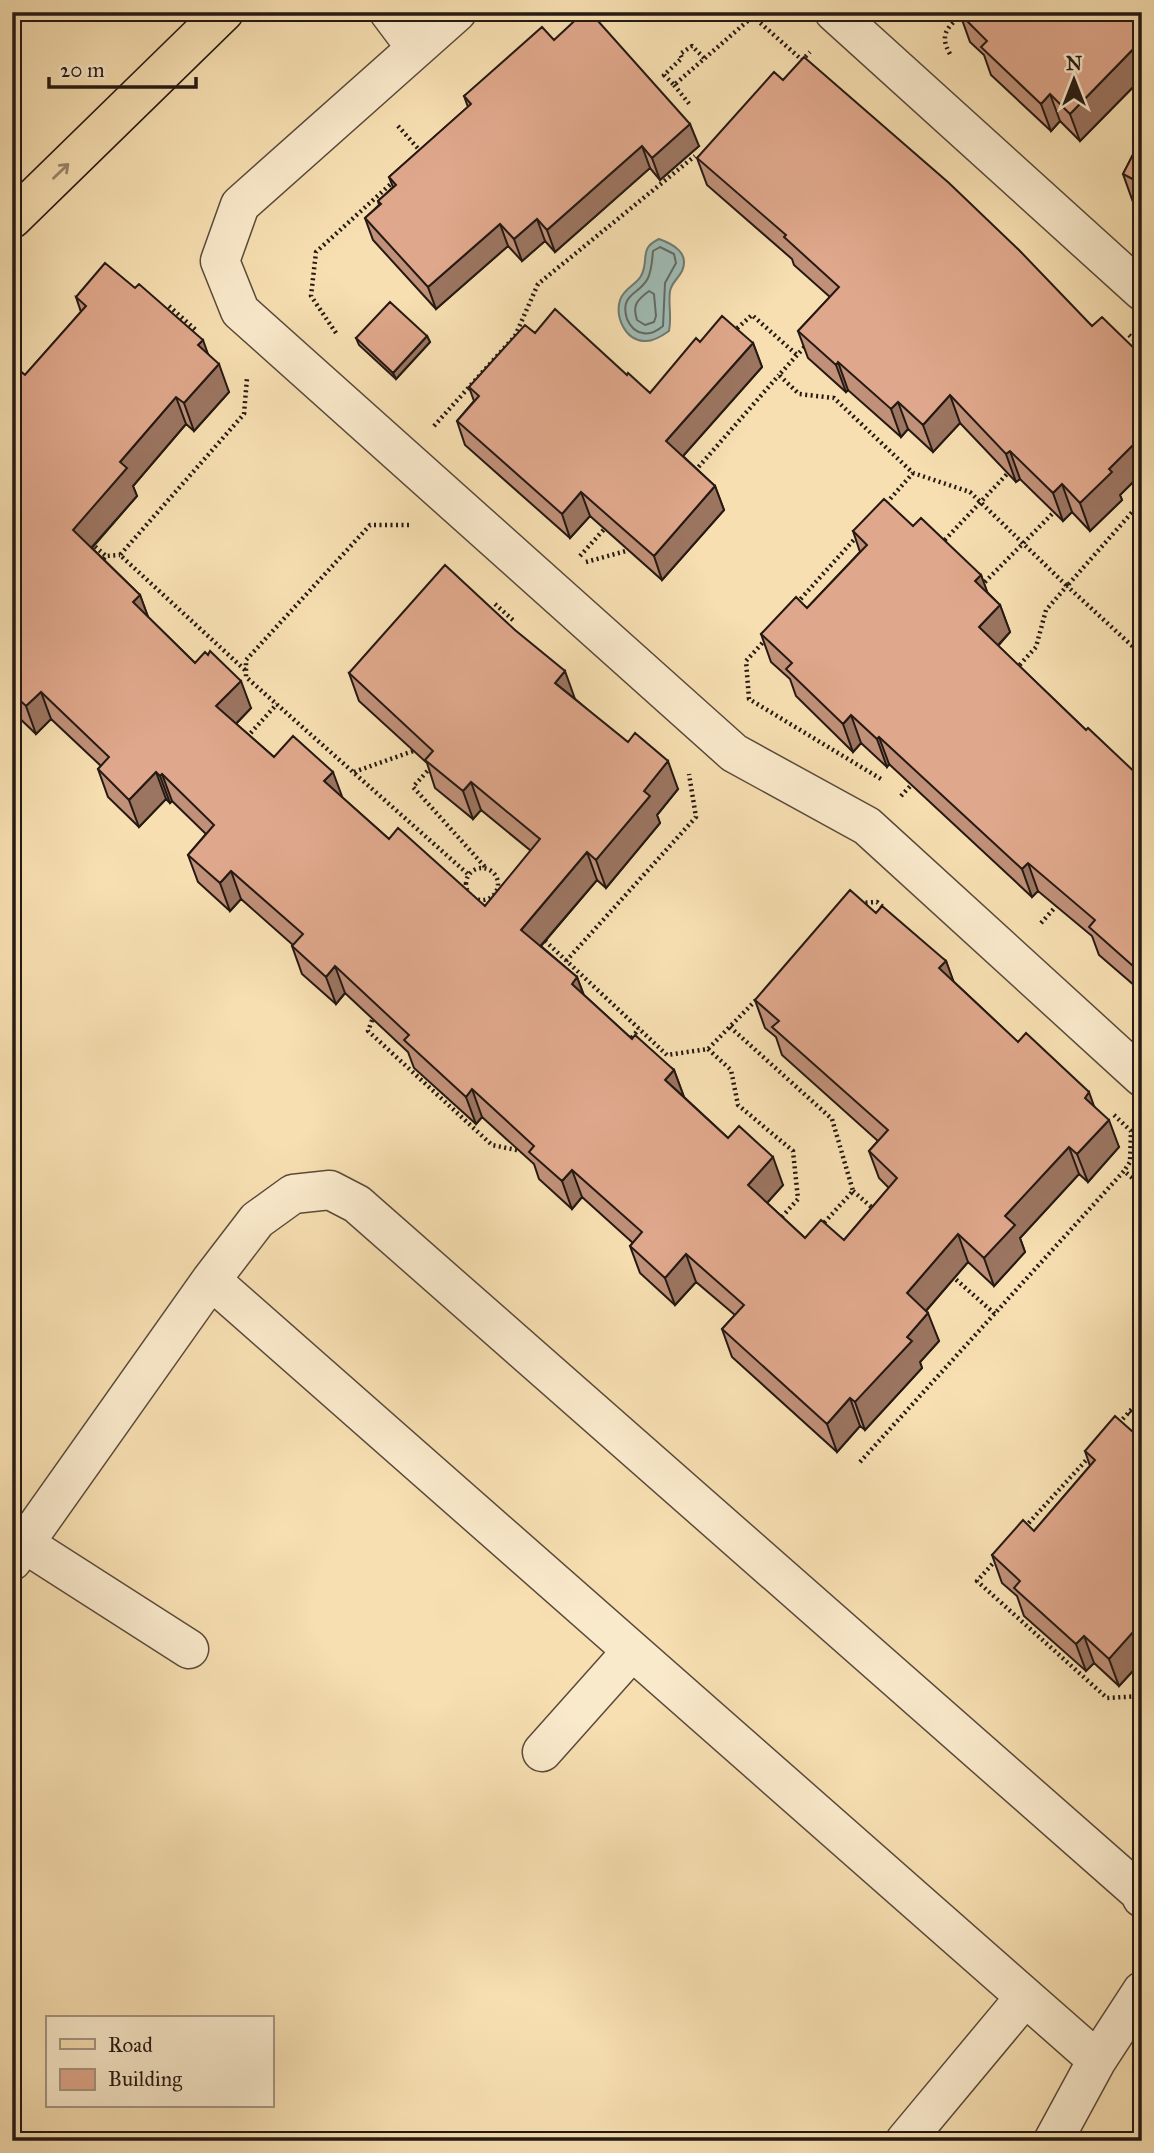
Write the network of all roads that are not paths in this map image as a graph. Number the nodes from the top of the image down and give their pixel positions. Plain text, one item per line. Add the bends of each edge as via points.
1 (224, 12) edge
2 (389, 12) edge
3 (457, 12) edge
4 (834, 12) edge
5 (416, 48) junction
6 (12, 219) edge
7 (1142, 291) edge
8 (1142, 1077) edge
9 (211, 1280) junction
10 (18, 1552) edge
11 (188, 1649) dead end
12 (632, 1651) junction
13 (542, 1752) dead end
14 (1142, 1898) edge
15 (1142, 1992) edge
16 (1025, 1997) junction
17 (1097, 2060) junction
18 (905, 2141) edge
19 (1053, 2141) edge

6 -> 1 main road
2 - 5 lane
3 - 5 lane
4 - 7 lane
5 - 8 lane via 240,205 220,261 240,311 734,753 867,826
9 - 10 lane
9 - 12 lane
9 - 14 lane via 257,1220 293,1194 330,1190 357,1204
10 - 11 lane
12 - 13 lane
12 - 16 lane
15 - 17 lane
16 - 17 lane
16 - 18 lane
17 - 19 lane

